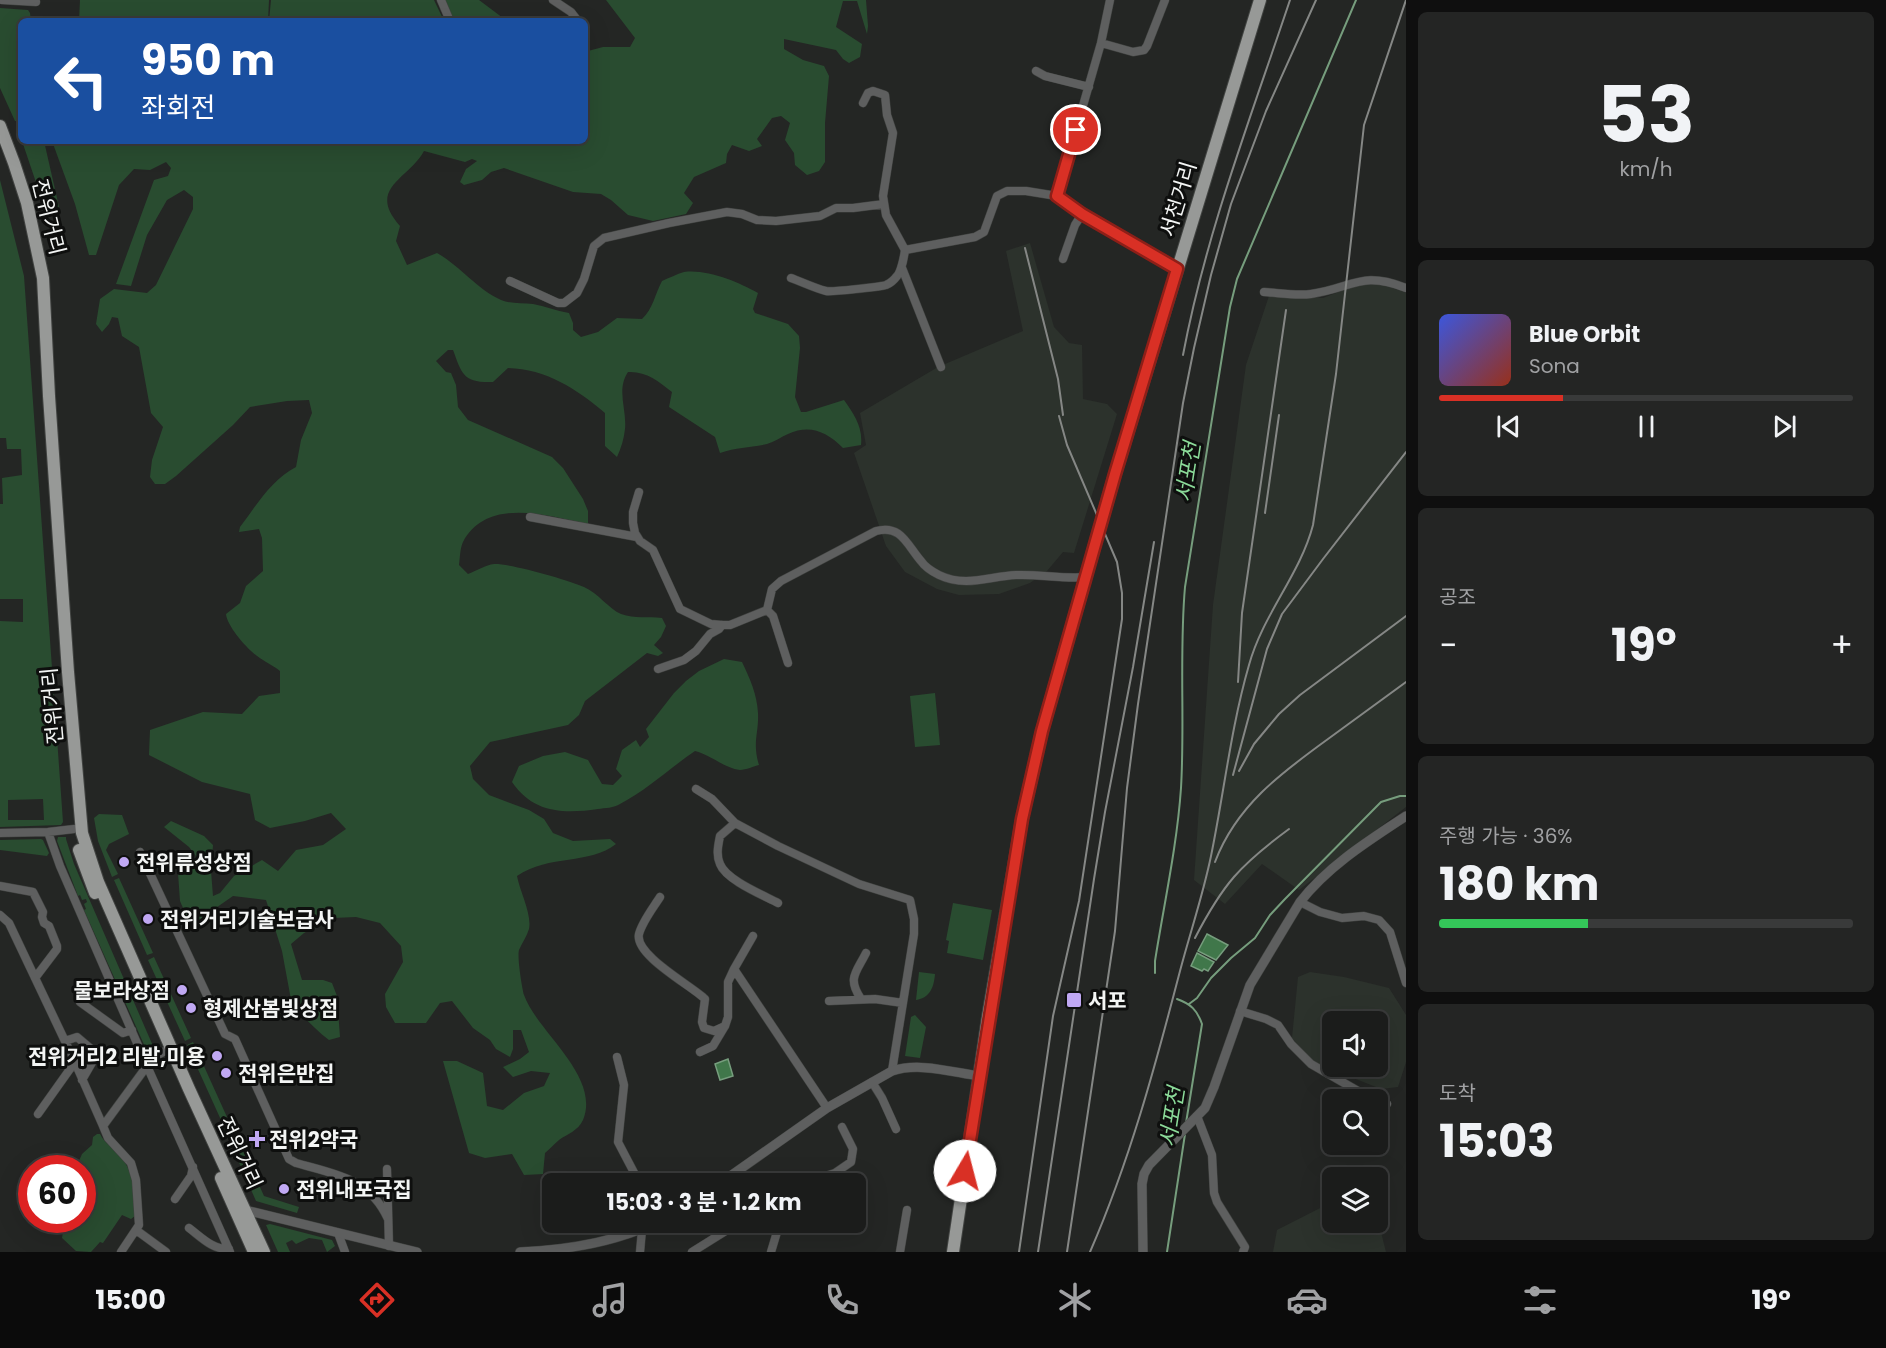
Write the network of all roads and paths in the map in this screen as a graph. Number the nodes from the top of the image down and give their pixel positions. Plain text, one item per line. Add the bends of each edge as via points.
1 (2, 0) edge
2 (441, 0) edge
3 (553, 0) edge
4 (1110, 0) edge
5 (1165, 0) edge
6 (1260, 0) edge
7 (36, 2) dead end
8 (449, 18) edge
9 (576, 18) edge
10 (1101, 43) junction
11 (1036, 70) dead end
12 (1089, 87) junction
13 (863, 103) dead end
14 (0, 126) edge
15 (0, 145) edge
16 (1057, 196) junction
17 (884, 204) junction
18 (1082, 214) junction
19 (905, 250) junction
20 (1063, 259) dead end
21 (902, 268) junction
22 (1177, 269) junction
23 (790, 278) dead end
24 (510, 281) dead end
25 (1406, 288) edge
26 (1264, 292) dead end
27 (941, 367) dead end
28 (639, 492) dead end
29 (530, 517) dead end
30 (637, 537) junction
31 (1086, 577) junction
32 (768, 610) junction
33 (722, 625) junction
34 (788, 663) dead end
35 (658, 669) dead end
36 (696, 789) dead end
37 (1406, 816) edge
38 (735, 823) junction
39 (74, 829) junction
40 (48, 832) junction
41 (0, 833) edge
42 (140, 852) dead end
43 (0, 886) edge
44 (660, 897) dead end
45 (1300, 902) junction
46 (778, 903) dead end
47 (0, 915) edge
48 (753, 936) dead end
49 (866, 953) dead end
50 (735, 969) junction
51 (35, 978) junction
52 (1406, 983) edge
53 (861, 999) junction
54 (830, 1001) dead end
55 (80, 1002) dead end
56 (903, 1003) junction
57 (1240, 1011) junction
58 (725, 1026) junction
59 (132, 1030) junction
60 (65, 1041) junction
61 (165, 1052) junction
62 (700, 1052) dead end
63 (617, 1057) dead end
64 (75, 1062) junction
65 (147, 1066) junction
66 (892, 1071) junction
67 (979, 1076) junction
68 (82, 1080) junction
69 (872, 1082) junction
70 (1355, 1089) edge
71 (827, 1108) junction
72 (39, 1114) dead end
73 (1195, 1119) junction
74 (103, 1126) junction
75 (842, 1127) dead end
76 (896, 1129) dead end
77 (193, 1167) junction
78 (387, 1168) dead end
79 (634, 1173) edge
80 (735, 1173) edge
81 (835, 1173) edge
82 (175, 1199) dead end
83 (245, 1209) junction
84 (907, 1210) dead end
85 (388, 1219) junction
86 (189, 1228) dead end
87 (136, 1230) junction
88 (338, 1233) junction
89 (632, 1233) edge
90 (642, 1233) edge
91 (722, 1233) edge
92 (777, 1233) edge
93 (389, 1246) junction
94 (578, 1249) edge
95 (230, 1250) edge
96 (121, 1252) edge
97 (166, 1252) edge
98 (254, 1252) edge
99 (264, 1252) edge
100 (345, 1252) edge
101 (417, 1252) edge
102 (520, 1252) edge
103 (640, 1252) edge
104 (692, 1252) edge
105 (771, 1252) edge
106 (900, 1252) edge
107 (953, 1252) edge
108 (1143, 1252) edge
109 (1243, 1252) edge

1 - 7 street
2 - 8 street
3 - 9 street
4 - 10 street
5 - 10 street via 1144,50 1133,52
6 - 22 main road, 서천거리
10 - 12 street
11 - 12 street
12 - 16 street
13 - 17 street via 873,91 885,95 893,133
14 - 83 main road, 전위거리 via 27,202 44,278 49,396 82,833 98,882
15 - 39 main road, 전위거리 via 36,278
16 - 18 street
16 - 19 street via 1007,191 997,196 984,232
17 - 19 street via 891,228
17 - 24 street via 836,208 820,216 776,221 727,212 604,238 594,246 577,293 564,303
18 - 20 street
18 - 22 street
19 - 21 street
21 - 23 street via 890,284 834,292
21 - 27 street
22 - 31 main road, 서천거리
25 - 26 street via 1370,279 1308,294
28 - 30 street via 633,513
29 - 30 street
30 - 33 street via 653,550 680,609
31 - 32 street via 1015,575 976,582 940,576 922,564 903,538 886,528 775,585
31 - 67 main road, 서천거리 via 1042,731 1022,819
32 - 33 street
32 - 34 street
33 - 35 street via 684,660
36 - 38 street
37 - 45 street via 1333,868
38 - 46 street via 720,837 717,858 721,867
38 - 56 street via 859,884 910,900 914,934
39 - 40 street
39 - 61 main road, 전위거리 via 87,877
40 - 41 street
40 - 59 street
42 - 85 street via 225,1034 235,1039 284,1151 296,1163 355,1181 378,1201
43 - 51 street via 33,892 57,946
44 - 58 street via 639,933 640,944 647,954 703,997 704,1028 714,1031
45 - 52 street via 1342,918 1364,916 1379,920 1390,932
45 - 57 street via 1250,985
47 - 51 street via 9,923
48 - 50 street
49 - 53 street via 853,982
50 - 58 street via 728,981
50 - 71 street
51 - 60 street
53 - 54 street
53 - 56 street
55 - 59 street via 123,1033
56 - 66 street
57 - 70 street via 1278,1025 1311,1064
57 - 73 street via 1214,1087
58 - 62 street via 713,1046
59 - 65 street
60 - 64 street
60 - 68 street via 77,1037 97,1054
61 - 65 street
61 - 98 main road, 전위거리
63 - 79 street via 624,1085 618,1142
64 - 68 street
64 - 72 street
65 - 74 street
65 - 77 street
66 - 67 street via 903,1067
66 - 69 street
67 - 107 main road, 서천거리
68 - 74 street
69 - 71 street
69 - 76 street
71 - 80 street
73 - 108 street via 1144,1174
73 - 109 street via 1212,1155 1217,1202 1239,1235 1245,1247
74 - 87 street via 134,1171 139,1218
75 - 81 street via 853,1149 851,1162
77 - 82 street
77 - 95 street
78 - 85 street
83 - 88 street
83 - 99 main road, 전위거리
84 - 106 street
85 - 93 street
86 - 95 street via 215,1247
87 - 96 street
87 - 97 street
88 - 93 street
88 - 100 street
89 - 94 street
90 - 103 street
91 - 104 street
92 - 105 street
93 - 101 street
94 - 102 street

